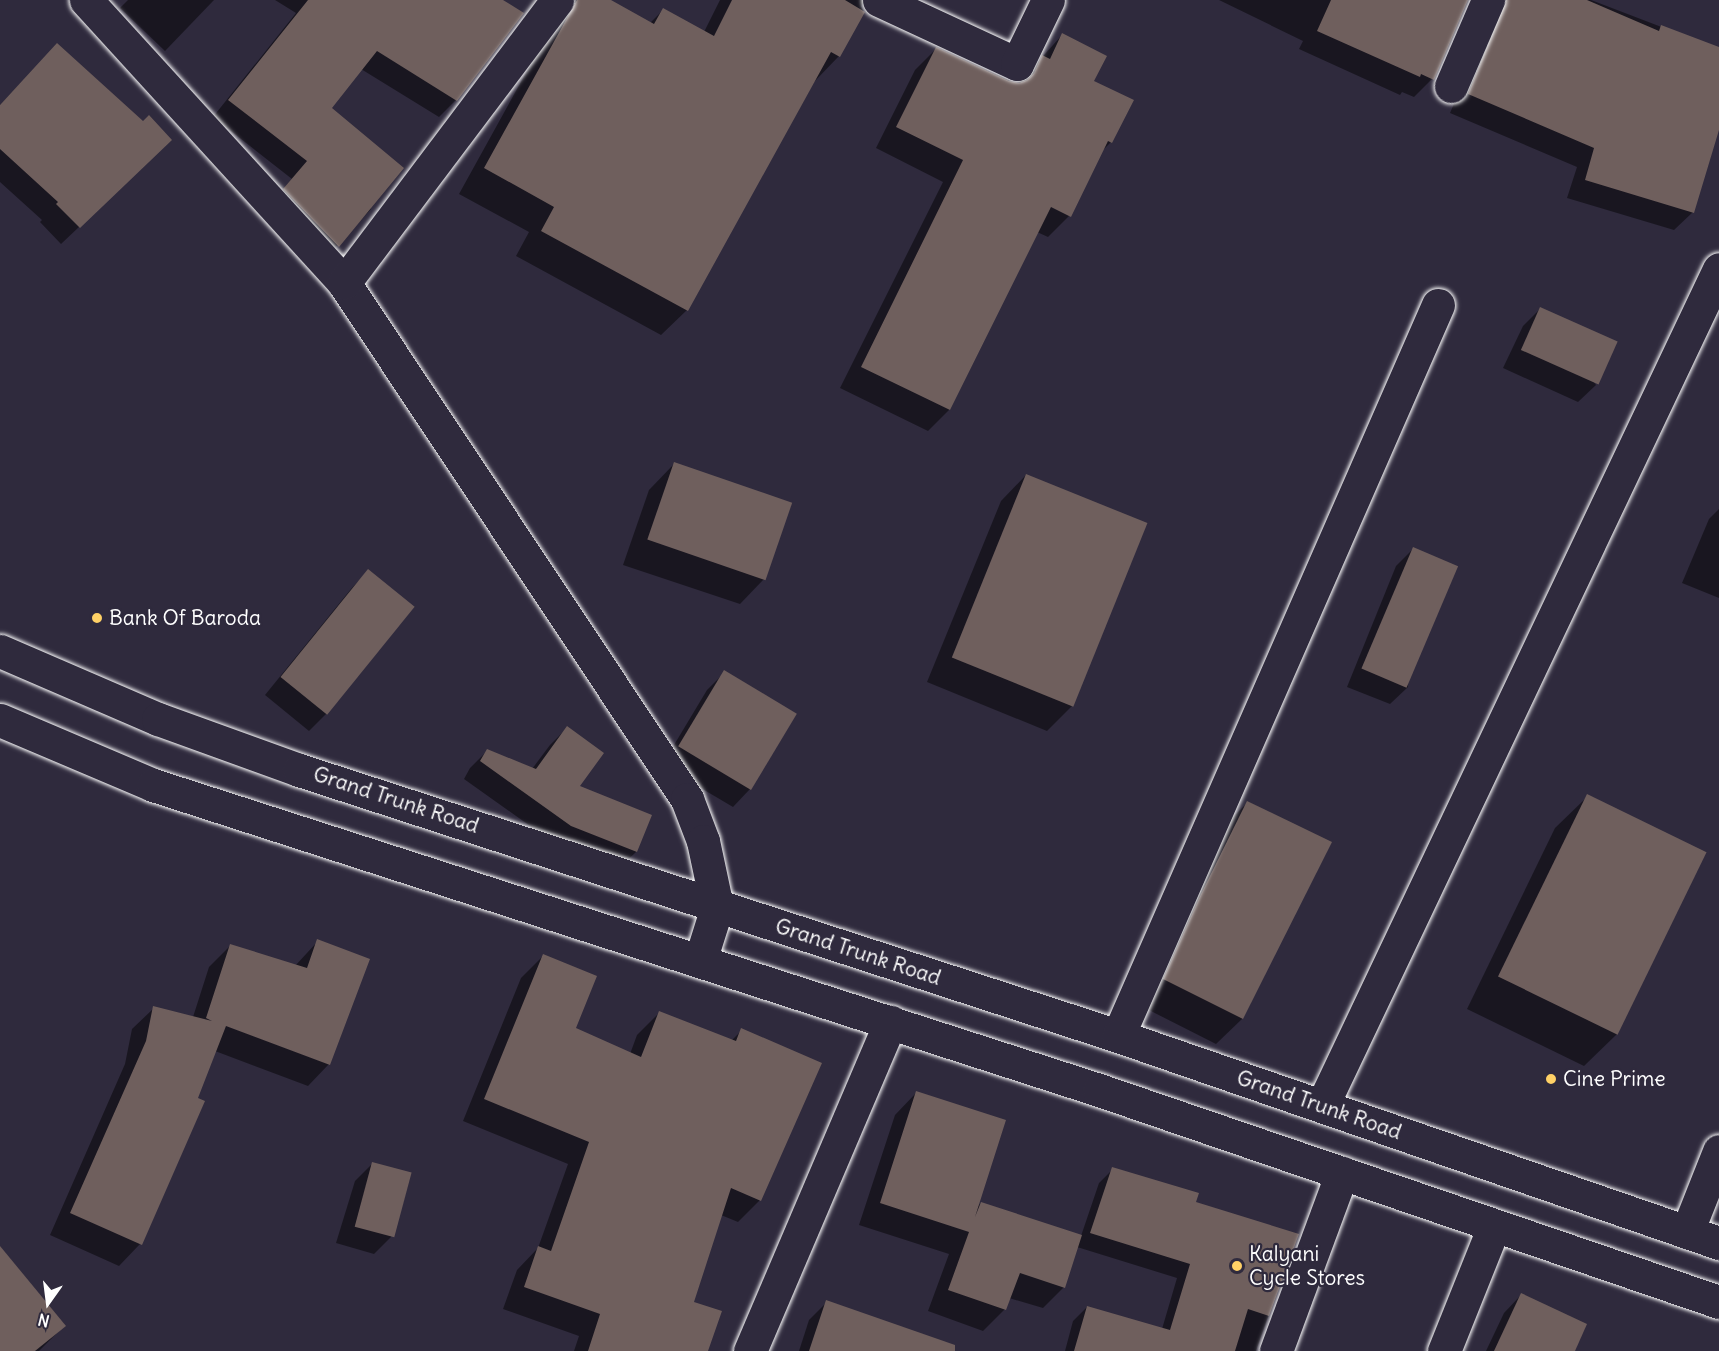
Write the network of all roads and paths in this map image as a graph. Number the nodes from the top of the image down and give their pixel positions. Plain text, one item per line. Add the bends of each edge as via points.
1 (86, 0) edge
2 (555, 0) edge
3 (1048, 0) edge
4 (1488, 0) edge
5 (883, 1) edge
6 (1451, 86) dead end
7 (1719, 269) edge
8 (344, 283) junction
9 (1438, 305) dead end
10 (0, 651) edge
11 (0, 720) edge
12 (717, 907) junction
13 (700, 960) junction
14 (890, 1022) junction
15 (1118, 1036) junction
16 (1322, 1106) junction
17 (1719, 1151) edge
18 (1342, 1173) junction
19 (1494, 1226) junction
20 (1687, 1233) junction
21 (1719, 1243) edge
22 (1719, 1302) edge
23 (750, 1351) edge
24 (1276, 1351) edge
25 (1444, 1351) edge

1 - 8 street
2 - 8 street
3 - 5 street via 1017,64
4 - 6 street
7 - 16 street
8 - 12 street via 687,799 703,841
9 - 15 street
10 - 12 street, Grand Trunk Road via 158,719 288,766
11 - 13 street via 153,785
12 - 13 street
12 - 15 street, Grand Trunk Road
13 - 14 street
14 - 18 street
14 - 23 street
15 - 16 street, Grand Trunk Road
16 - 20 street, Grand Trunk Road
17 - 20 street
18 - 19 street
18 - 24 street
19 - 22 street
19 - 25 street
20 - 21 street, Grand Trunk Road

